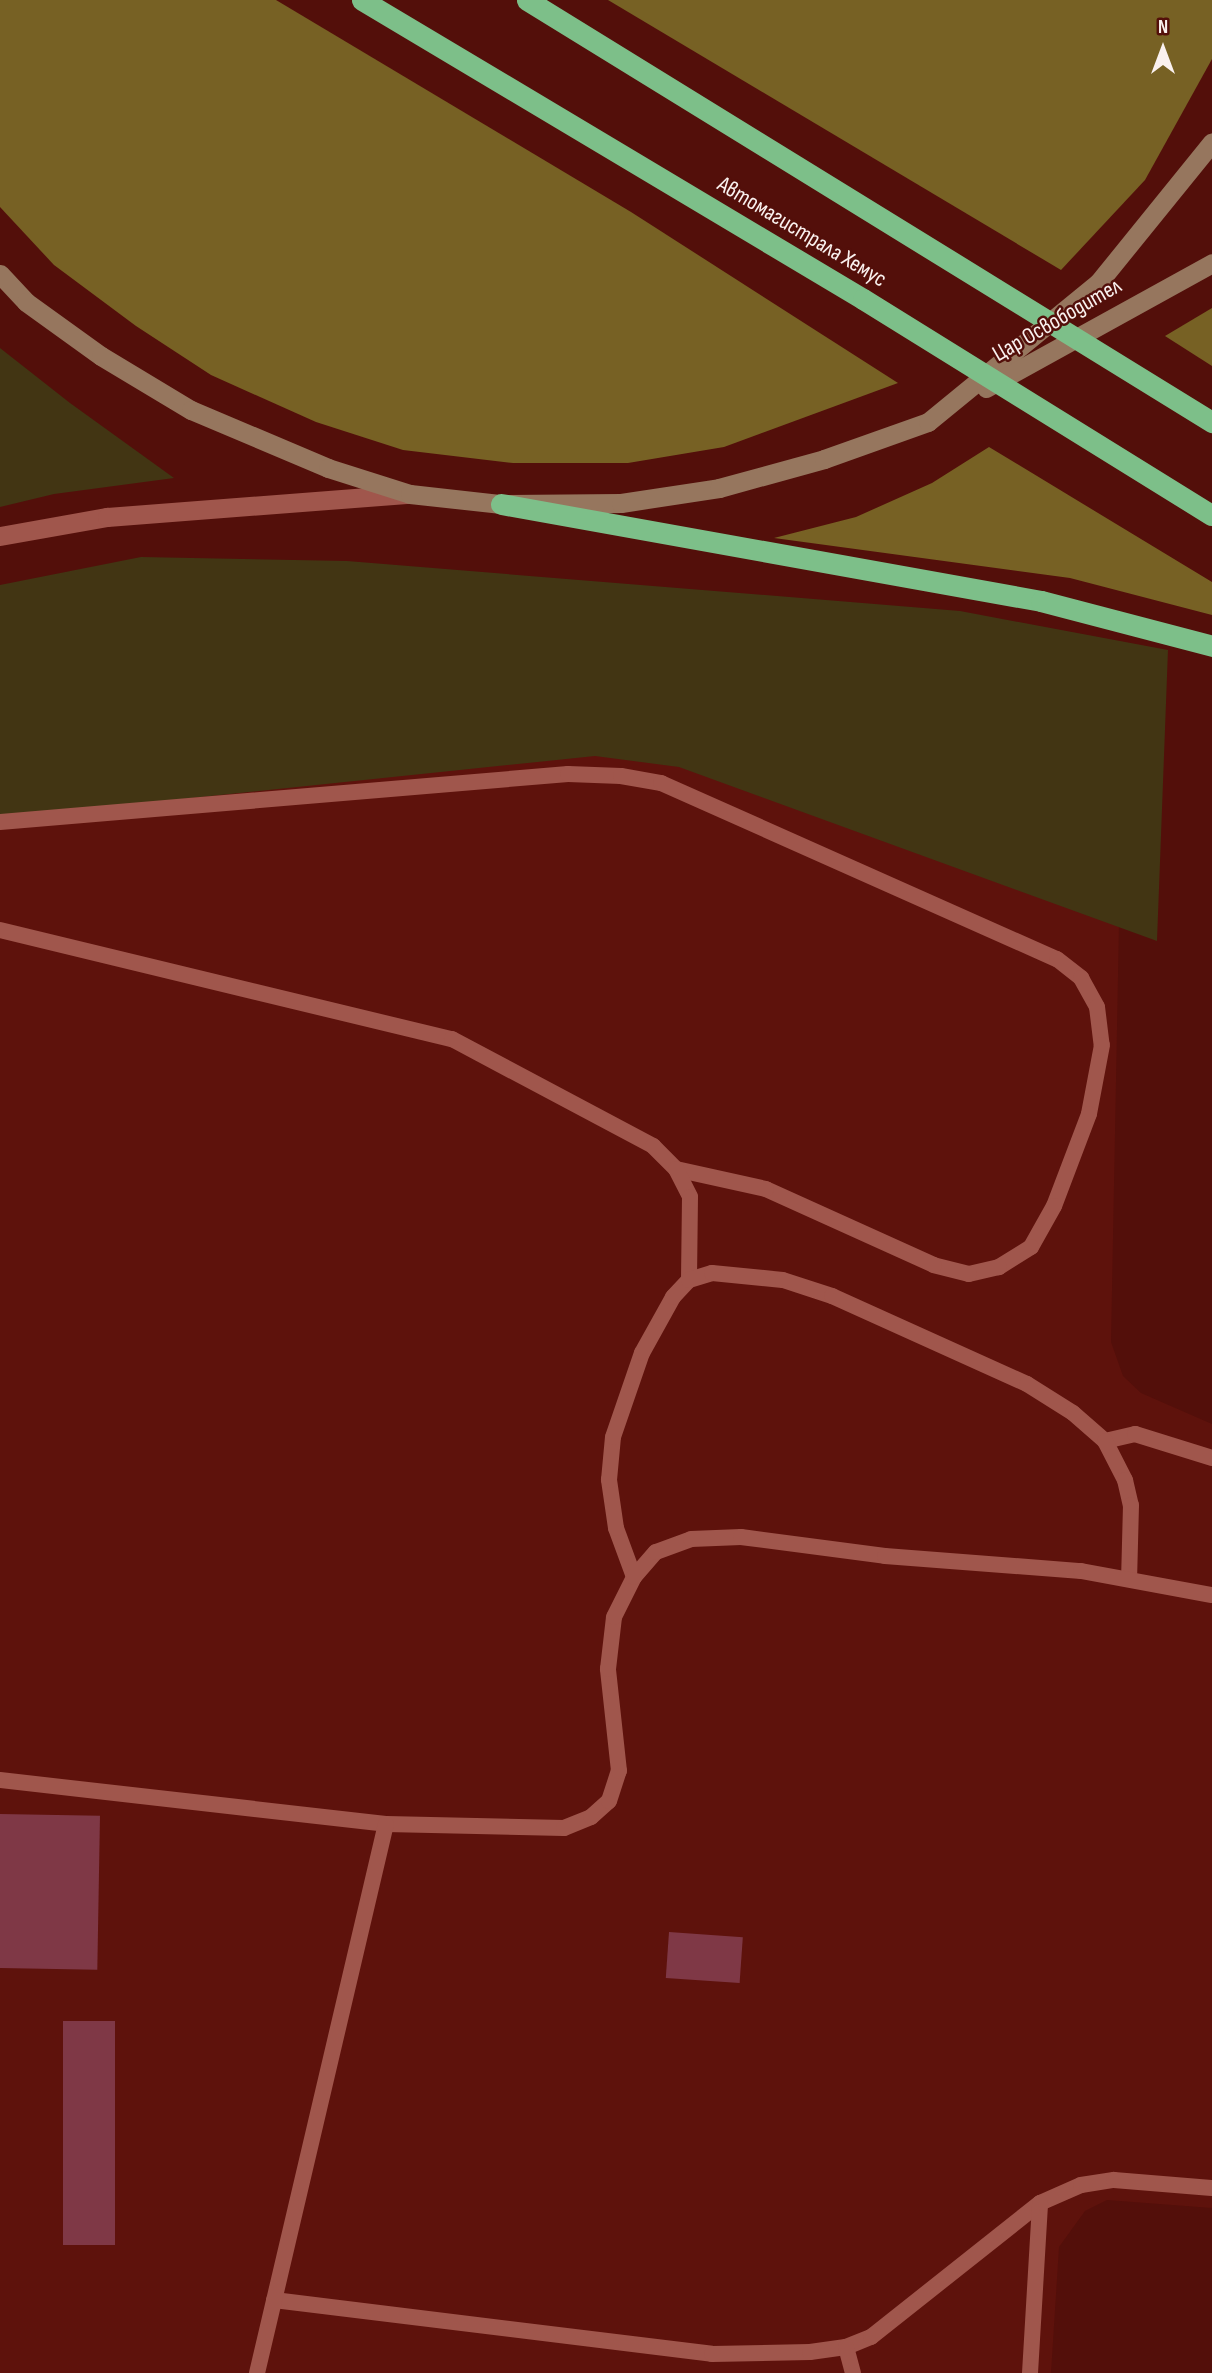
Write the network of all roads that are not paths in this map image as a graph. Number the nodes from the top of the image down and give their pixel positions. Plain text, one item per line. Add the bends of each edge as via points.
1 (362, 0) edge
2 (527, 0) edge
3 (1212, 142) edge
4 (1212, 262) edge
5 (0, 274) edge
6 (928, 422) junction
7 (1212, 422) edge
8 (410, 494) junction
9 (501, 504) junction
10 (1212, 514) edge
11 (0, 536) edge
12 (1212, 646) edge
13 (0, 822) edge
14 (0, 930) edge
15 (676, 1169) junction
16 (689, 1280) junction
17 (1105, 1441) junction
18 (1212, 1458) edge
19 (634, 1577) junction
20 (1129, 1579) junction
21 (1212, 1595) edge
22 (0, 1780) edge
23 (386, 1825) junction
24 (1212, 2188) edge
25 (1040, 2203) junction
26 (274, 2300) junction
27 (846, 2347) junction
28 (257, 2373) edge
29 (853, 2373) edge
30 (1030, 2373) edge

1 - 10 highway, Автомагистрала Хемус
2 - 7 highway
3 - 6 main road via 1098,282
4 - 6 main road, Цар Освободител
5 - 8 main road via 26,302 101,356 191,410 328,467
6 - 9 main road via 824,459 719,488 621,503
8 - 9 main road
8 - 11 street via 107,517
9 - 12 highway via 1041,601
13 - 15 lane via 568,774 621,776 672,788 1058,959 1081,978 1097,1007 1102,1045 1089,1114 1054,1206 1031,1247 999,1267 969,1274 934,1265 766,1189
14 - 15 lane via 452,1039 653,1146
15 - 16 lane via 690,1197
16 - 17 lane via 712,1273 739,1274 783,1280 832,1296 1027,1384
16 - 19 lane via 673,1297 642,1353 613,1437 609,1479 616,1528
17 - 18 lane via 1135,1434
17 - 20 lane via 1125,1480 1131,1505
19 - 20 lane via 656,1552 679,1543 741,1537
19 - 23 lane via 614,1617 608,1669 619,1771 609,1801 591,1817 564,1828
20 - 21 lane
22 - 23 lane
23 - 26 lane
24 - 25 lane via 1114,2180 1081,2185
25 - 27 lane via 871,2337
25 - 30 lane
26 - 27 lane via 712,2354 810,2353
26 - 28 lane
27 - 29 lane

